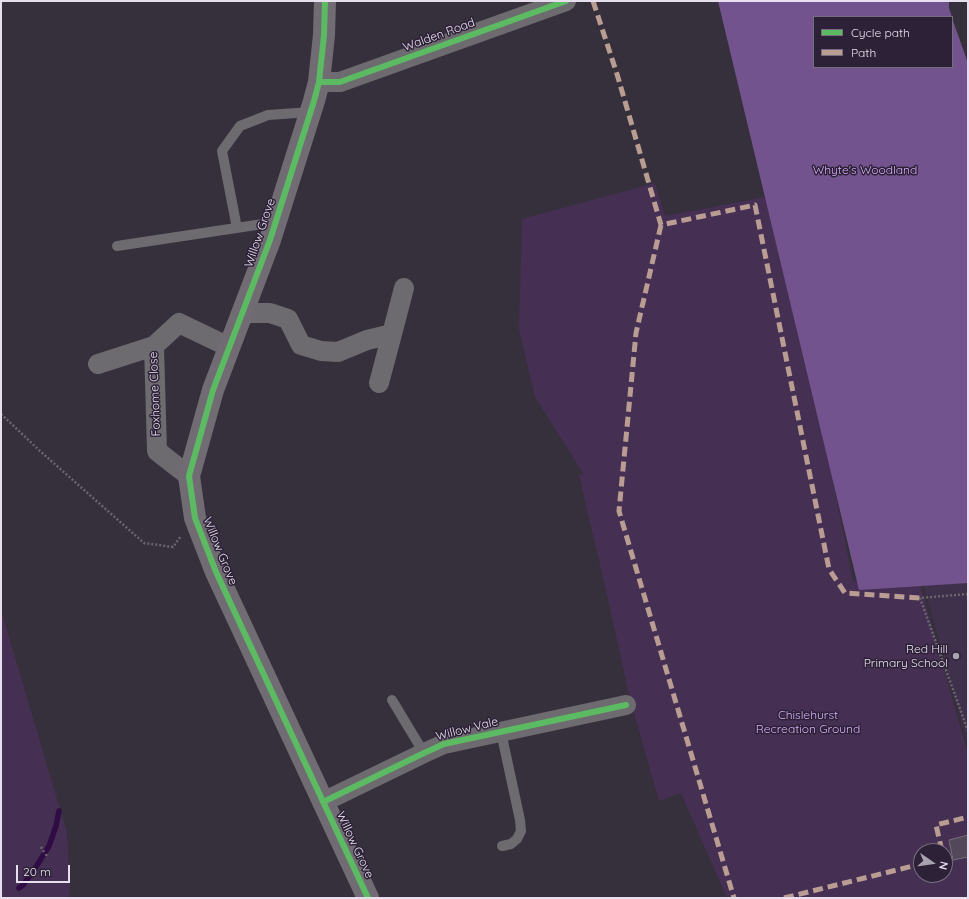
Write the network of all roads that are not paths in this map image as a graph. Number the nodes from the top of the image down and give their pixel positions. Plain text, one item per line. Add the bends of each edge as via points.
1 (325, 1) edge
2 (566, 1) edge
3 (319, 82) junction
4 (311, 112) junction
5 (276, 222) junction
6 (237, 228) junction
7 (117, 246) dead end
8 (404, 288) dead end
9 (242, 313) junction
10 (392, 334) junction
11 (154, 346) junction
12 (229, 346) junction
13 (98, 364) dead end
14 (379, 383) dead end
15 (189, 476) junction
16 (392, 700) dead end
17 (626, 705) dead end
18 (502, 732) junction
19 (424, 753) junction
20 (323, 802) junction
21 (502, 846) dead end
22 (368, 898) edge

1 - 3 street, Willow Grove
2 - 3 street, Walden Road via 340,82
3 - 4 street, Willow Grove
4 - 5 street, Willow Grove
4 - 6 lane via 268,115 240,126 222,151
5 - 6 lane
5 - 9 street, Willow Grove
6 - 7 lane
8 - 10 street
9 - 10 street via 270,313 288,319 300,345 321,351 338,352 367,340
9 - 12 street, Willow Grove
10 - 14 street
11 - 12 street, Foxhome Close via 179,323
11 - 13 street, Foxhome Close
11 - 15 street, Foxhome Close via 158,450
12 - 15 street, Willow Grove via 212,390
15 - 20 street, Willow Grove via 194,518 216,572
16 - 19 lane
17 - 18 street, Willow Vale
18 - 19 street, Willow Vale via 444,744
18 - 21 lane via 521,831 518,839
19 - 20 street, Willow Vale
20 - 22 street, Willow Grove

